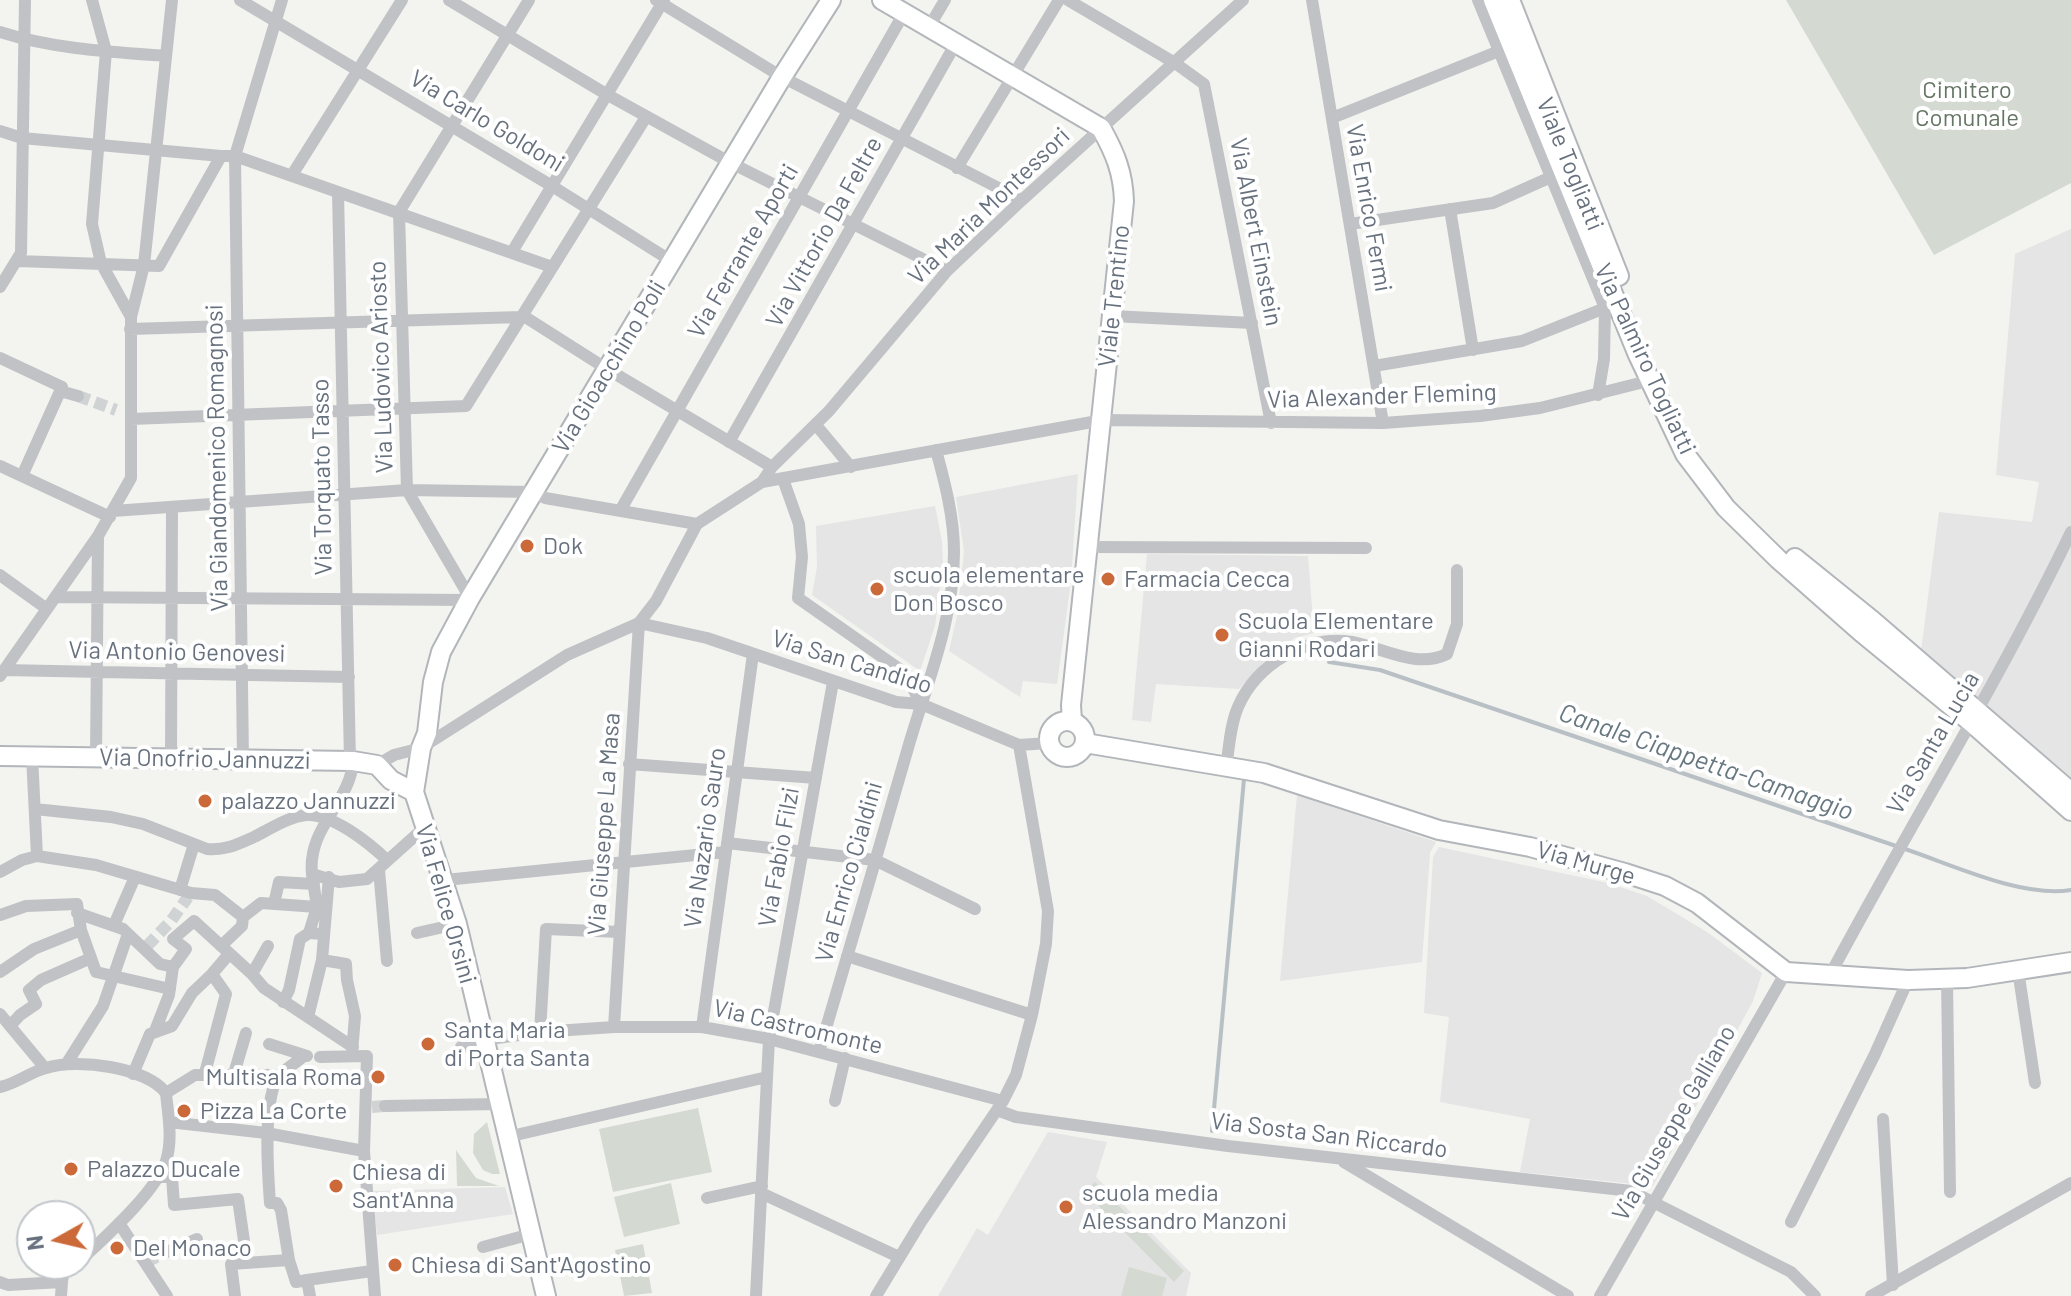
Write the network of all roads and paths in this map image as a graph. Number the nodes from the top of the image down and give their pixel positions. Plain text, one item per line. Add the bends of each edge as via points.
1 (25, 0) edge
2 (92, 0) edge
3 (172, 0) edge
4 (240, 0) edge
5 (282, 0) edge
6 (402, 0) edge
7 (449, 0) edge
8 (529, 0) edge
9 (831, 0) edge
10 (882, 0) edge
11 (945, 0) edge
12 (1059, 0) edge
13 (1068, 0) edge
14 (1243, 0) edge
15 (1312, 0) edge
16 (1478, 0) edge
17 (1493, 0) edge
18 (1510, 0) edge
19 (660, 1) edge
20 (904, 13) junction
21 (276, 20) junction
22 (929, 27) junction
23 (0, 32) edge
24 (506, 35) junction
25 (24, 40) junction
26 (956, 43) junction
27 (106, 51) junction
28 (1499, 51) junction
29 (166, 56) junction
30 (1175, 63) junction
31 (359, 70) junction
32 (1013, 76) junction
33 (782, 77) junction
34 (606, 94) junction
35 (847, 112) junction
36 (646, 117) junction
37 (1332, 118) junction
38 (451, 126) junction
39 (1101, 128) junction
40 (0, 131) edge
41 (22, 138) junction
42 (901, 140) junction
43 (99, 145) junction
44 (156, 150) junction
45 (221, 156) junction
46 (235, 156) junction
47 (731, 163) junction
48 (957, 168) junction
49 (292, 175) junction
50 (1551, 177) junction
51 (552, 186) junction
52 (338, 192) junction
53 (798, 198) junction
54 (1022, 200) junction
55 (1450, 209) junction
56 (588, 210) junction
57 (399, 212) junction
58 (1350, 224) junction
59 (854, 225) junction
60 (512, 252) junction
61 (18, 261) junction
62 (673, 262) junction
63 (101, 263) junction
64 (144, 265) junction
65 (552, 267) junction
66 (947, 271) junction
67 (0, 287) edge
68 (1605, 308) junction
69 (521, 316) junction
70 (1112, 316) junction
71 (401, 321) junction
72 (131, 323) junction
73 (341, 323) junction
74 (1252, 323) junction
75 (237, 326) junction
76 (1473, 350) junction
77 (0, 358) edge
78 (1374, 366) junction
79 (607, 369) junction
80 (1654, 380) junction
81 (60, 391) junction
82 (1598, 395) junction
83 (78, 396) tunnel mouth
84 (404, 408) junction
85 (343, 411) junction
86 (677, 411) junction
87 (238, 415) junction
88 (131, 419) junction
89 (1103, 420) junction
90 (1271, 423) junction
91 (1383, 423) junction
92 (816, 425) junction
93 (729, 442) junction
94 (936, 450) junction
95 (0, 466) edge
96 (772, 467) junction
97 (851, 467) junction
98 (22, 476) junction
99 (783, 479) junction
100 (762, 482) junction
101 (407, 490) junction
102 (533, 492) junction
103 (345, 493) junction
104 (239, 504) junction
105 (172, 508) junction
106 (620, 511) junction
107 (112, 514) junction
108 (697, 524) junction
109 (2071, 532) edge
110 (98, 536) junction
111 (1089, 547) junction
112 (1366, 548) dead end
113 (1457, 570) dead end
114 (0, 575) edge
115 (55, 597) junction
116 (97, 597) junction
117 (172, 598) junction
118 (241, 598) junction
119 (347, 599) junction
120 (469, 599) junction
121 (47, 609) junction
122 (639, 623) junction
123 (753, 654) junction
124 (97, 672) junction
125 (2, 673) edge
126 (171, 674) junction
127 (242, 675) junction
128 (349, 677) junction
129 (833, 682) junction
130 (921, 704) junction
131 (1975, 717) junction
132 (1072, 721) junction
133 (1049, 743) junction
134 (1085, 743) junction
135 (1019, 745) junction
136 (421, 748) junction
137 (0, 756) edge
138 (32, 756) junction
139 (96, 757) junction
140 (171, 758) junction
141 (243, 759) junction
142 (352, 761) junction
143 (629, 764) junction
144 (377, 765) junction
145 (1228, 768) junction
146 (736, 772) junction
147 (816, 778) junction
148 (414, 792) junction
149 (2071, 792) edge
150 (35, 809) junction
151 (2071, 811) edge
152 (326, 820) junction
153 (425, 827) junction
154 (194, 844) junction
155 (726, 848) junction
156 (802, 852) junction
157 (37, 856) junction
158 (875, 860) junction
159 (624, 863) junction
160 (383, 865) junction
161 (0, 872) edge
162 (135, 877) junction
163 (329, 877) junction
164 (313, 879) junction
165 (445, 880) junction
166 (186, 893) junction
167 (274, 904) junction
168 (317, 907) junction
169 (77, 908) junction
170 (975, 909) dead end
171 (0, 915) edge
172 (243, 917) junction
173 (457, 924) junction
174 (114, 925) junction
175 (81, 930) junction
176 (620, 932) junction
177 (309, 933) junction
178 (417, 933) dead end
179 (128, 934) junction
180 (323, 934) junction
181 (268, 946) dead end
182 (225, 950) junction
183 (847, 956) junction
184 (91, 958) junction
185 (322, 960) junction
186 (387, 961) dead end
187 (2071, 964) edge
188 (173, 967) junction
189 (2018, 970) junction
190 (0, 972) edge
191 (1786, 972) junction
192 (212, 974) junction
193 (252, 974) junction
194 (113, 975) junction
195 (1830, 975) junction
196 (1947, 979) junction
197 (1908, 980) junction
198 (170, 989) junction
199 (283, 1002) junction
200 (0, 1014) edge
201 (1032, 1015) junction
202 (308, 1017) junction
203 (10, 1026) junction
204 (614, 1027) junction
205 (702, 1027) junction
206 (155, 1031) junction
207 (540, 1032) junction
208 (246, 1033) dead end
209 (769, 1039) junction
210 (484, 1042) junction
211 (269, 1044) dead end
212 (461, 1047) dead end
213 (352, 1051) junction
214 (819, 1052) junction
215 (312, 1057) junction
216 (845, 1058) junction
217 (67, 1063) junction
218 (45, 1068) junction
219 (205, 1073) junction
220 (133, 1074) junction
221 (280, 1075) junction
222 (233, 1077) junction
223 (767, 1077) junction
224 (2035, 1083) dead end
225 (0, 1087) edge
226 (166, 1093) junction
227 (835, 1101) dead end
228 (499, 1104) junction
229 (1000, 1106) junction
230 (374, 1107) junction
231 (1883, 1119) dead end
232 (169, 1122) junction
233 (266, 1133) junction
234 (507, 1137) junction
235 (364, 1151) junction
236 (1338, 1158) junction
237 (158, 1177) junction
238 (2071, 1183) edge
239 (762, 1189) junction
240 (1950, 1192) dead end
241 (707, 1198) dead end
242 (1654, 1203) junction
243 (1791, 1222) dead end
244 (119, 1223) junction
245 (531, 1234) junction
246 (197, 1239) dead end
247 (96, 1246) edge
248 (483, 1247) dead end
249 (169, 1251) tunnel mouth
250 (899, 1257) junction
251 (289, 1260) junction
252 (245, 1261) junction
253 (372, 1271) junction
254 (307, 1280) junction
255 (62, 1282) joint
256 (4, 1284) edge
257 (1893, 1285) junction
258 (61, 1296) edge
259 (167, 1296) edge
260 (235, 1296) edge
261 (310, 1296) edge
262 (375, 1296) edge
263 (546, 1296) edge
264 (756, 1296) edge
265 (876, 1296) edge
266 (1568, 1296) edge
267 (1600, 1296) edge
268 (1815, 1296) edge
269 (1871, 1296) edge

1 - 25 street
2 - 27 street
3 - 29 street
4 - 21 street, Via Carlo Goldoni
5 - 21 street, Via Giandomenico Romagnosi
6 - 31 street
7 - 24 street
8 - 24 street
9 - 33 street, Via Gioacchino Poli
10 - 20 street
11 - 22 street
12 - 32 street
13 - 30 street, Via Albert Einstein
14 - 30 street, Via Maria Montessori
15 - 37 street, Via Enrico Fermi
16 - 28 street, Viale Togliatti
17 - 80 street, Via Palmiro Togliatti
18 - 80 street, Via Palmiro Togliatti
19 - 33 street
19 - 34 street
20 - 22 street
20 - 35 street, Via Ferrante Aporti
21 - 31 street, Via Carlo Goldoni
21 - 46 street, Via Giandomenico Romagnosi
22 - 26 street
23 - 25 street
24 - 34 street
24 - 38 street
25 - 27 street
25 - 41 street
26 - 32 street
26 - 42 street, Via Vittorio Da Feltre
27 - 29 street
27 - 43 street
28 - 37 street
28 - 50 street, Viale Togliatti
29 - 44 street
30 - 39 street, Via Maria Montessori
30 - 74 street, Via Albert Einstein via 1204,84
31 - 38 street, Via Carlo Goldoni
31 - 49 street
32 - 39 street
32 - 48 street
33 - 35 street
33 - 47 street, Via Gioacchino Poli
34 - 36 street
34 - 51 street
35 - 42 street
35 - 53 street, Via Ferrante Aporti
36 - 47 street
36 - 56 street
37 - 58 street, Via Enrico Fermi
38 - 51 street, Via Carlo Goldoni
38 - 57 street
39 - 54 street, Via Maria Montessori
39 - 70 street, Viale Trentino via 1123,177
40 - 41 street
41 - 43 street
41 - 61 street
42 - 48 street
42 - 59 street, Via Vittorio Da Feltre
43 - 44 street
43 - 63 street via 92,224
44 - 45 street
44 - 64 street
45 - 46 street
45 - 64 street via 159,266
46 - 49 street
46 - 75 street, Via Giandomenico Romagnosi
47 - 53 street
47 - 62 street, Via Gioacchino Poli
48 - 54 street
49 - 52 street
50 - 55 street via 1493,203
50 - 68 street, Viale Togliatti
51 - 56 street, Via Carlo Goldoni
51 - 60 street
52 - 57 street
52 - 73 street, Via Torquato Tasso
53 - 59 street
53 - 86 street, Via Ferrante Aporti
54 - 66 street, Via Maria Montessori
55 - 58 street
55 - 76 street
56 - 62 street, Via Carlo Goldoni
56 - 65 street
57 - 60 street
57 - 71 street, Via Ludovico Ariosto
58 - 78 street, Via Enrico Fermi
59 - 66 street
59 - 93 street, Via Vittorio Da Feltre
60 - 65 street
61 - 63 street
61 - 67 street
62 - 79 street, Via Gioacchino Poli
63 - 64 street
63 - 72 street
64 - 72 street
65 - 69 street
66 - 92 street, Via Maria Montessori
68 - 76 street via 1522,341
68 - 82 street, Viale Togliatti
69 - 71 street
69 - 79 street
69 - 84 street via 466,406
70 - 74 street
70 - 89 street, Viale Trentino
71 - 73 street
71 - 84 street, Via Ludovico Ariosto
72 - 75 street
72 - 88 street
73 - 75 street
73 - 85 street, Via Torquato Tasso
74 - 90 street, Via Albert Einstein
75 - 87 street, Via Giandomenico Romagnosi
76 - 78 street
77 - 81 street via 62,387
78 - 91 street, Via Enrico Fermi
79 - 86 street
79 - 102 street, Via Gioacchino Poli
80 - 82 street, Via Alexander Fleming
80 - 131 street, Via Palmiro Togliatti via 1685,454 1726,508 1849,622
81 - 83 street
81 - 98 street
82 - 91 street, Via Alexander Fleming via 1480,416
84 - 85 street
84 - 101 street, Via Ludovico Ariosto
85 - 87 street
85 - 103 street, Via Torquato Tasso
86 - 93 street
86 - 106 street, Via Ferrante Aporti
87 - 88 street
87 - 104 street, Via Giandomenico Romagnosi
88 - 107 street via 131,478
89 - 90 street, Via Alexander Fleming
89 - 94 street, Via Alexander Fleming
89 - 111 street, Viale Trentino
90 - 91 street, Via Alexander Fleming
92 - 96 street, Via Maria Montessori
92 - 97 street
93 - 96 street
94 - 97 street, Via Alexander Fleming
94 - 130 street, Via Enrico Cialdini via 954,552 951,600
95 - 98 street
96 - 100 street, Via Maria Montessori
97 - 99 street, Via Alexander Fleming
98 - 107 street
99 - 100 street, Via Alexander Fleming
99 - 130 street via 799,524 798,598 905,673
100 - 108 street
101 - 102 street
101 - 103 street
101 - 120 street, Via Ludovico Ariosto
102 - 106 street
102 - 120 street, Via Gioacchino Poli
103 - 104 street
103 - 119 street, Via Torquato Tasso
104 - 105 street
104 - 118 street, Via Giandomenico Romagnosi
105 - 107 street
105 - 117 street
106 - 108 street
107 - 110 street
108 - 122 street
109 - 131 street, Via Santa Lucia
110 - 115 street
110 - 116 street
111 - 112 street
111 - 132 street, Viale Trentino
113 - 145 street via 1457,624 1447,654 1432,661 1351,642 1315,642 1283,655 1249,688 1237,709
114 - 121 street
115 - 116 street
115 - 121 street
116 - 117 street
116 - 124 street
117 - 118 street
117 - 126 street
118 - 119 street
118 - 127 street, Via Giandomenico Romagnosi
119 - 120 street
119 - 128 street, Via Torquato Tasso
120 - 136 street, Via Gioacchino Poli via 441,652
121 - 125 street
122 - 123 street, Via San Candido
122 - 136 street via 567,655
122 - 143 street, Via Giuseppe La Masa
123 - 129 street, Via San Candido
123 - 146 street, Via Nazario Sauro
124 - 125 street, Via Antonio Genovesi
124 - 126 street, Via Antonio Genovesi
124 - 139 street
126 - 127 street, Via Antonio Genovesi
126 - 140 street
127 - 128 street, Via Antonio Genovesi
127 - 141 street, Via Giandomenico Romagnosi
128 - 142 street, Via Torquato Tasso
129 - 130 street, Via San Candido via 896,702
129 - 147 street, Via Fabio Filzi
130 - 135 street, Via San Candido
130 - 158 street, Via Enrico Cialdini
131 - 149 street, Via Palmiro Togliatti
131 - 151 street, Via Palmiro Togliatti
131 - 195 street, Via Santa Lucia
132 - 133 street via 1054,725
132 - 134 street via 1081,727
133 - 134 street via 1067,758
133 - 135 street, Via San Candido
134 - 145 street, Via Murge
135 - 201 street via 1048,911
136 - 144 street
136 - 148 street, Via Gioacchino Poli
137 - 138 street, Via Onofrio Jannuzzi
138 - 139 street, Via Onofrio Jannuzzi
138 - 150 street
139 - 140 street, Via Onofrio Jannuzzi
140 - 141 street, Via Onofrio Jannuzzi
141 - 142 street, Via Onofrio Jannuzzi
142 - 144 street, Via Onofrio Jannuzzi
142 - 152 street via 352,775
143 - 146 street
143 - 159 street, Via Giuseppe La Masa
144 - 148 street
145 - 191 street, Via Murge via 1264,773 1439,830 1530,847 1665,886 1697,903
146 - 147 street
146 - 155 street, Via Nazario Sauro
147 - 156 street, Via Fabio Filzi
148 - 153 street, Via Felice Orsini
150 - 154 street via 143,824
150 - 157 street
152 - 154 street via 293,818 231,848
152 - 160 street via 366,841
152 - 164 street via 311,859
153 - 160 street
153 - 165 street, Via Felice Orsini
154 - 166 street
155 - 156 street
155 - 159 street
155 - 205 street, Via Nazario Sauro
156 - 158 street
156 - 209 street, Via Fabio Filzi
157 - 161 street
157 - 162 street
158 - 170 street
158 - 183 street, Via Enrico Cialdini
159 - 165 street
159 - 176 street, Via Giuseppe La Masa
160 - 163 street via 367,879 339,882
160 - 186 street
162 - 166 street
162 - 174 street
163 - 164 street
163 - 180 street
164 - 167 street via 279,882
164 - 168 street
165 - 173 street, Via Felice Orsini
166 - 172 street via 215,895
167 - 168 street
167 - 172 street via 261,903
168 - 177 street
169 - 171 street via 26,906
169 - 174 street
169 - 175 street
172 - 182 street
173 - 178 street
173 - 210 street, Via Felice Orsini
174 - 179 street
175 - 184 street
175 - 190 street via 34,949
176 - 204 street, Via Giuseppe La Masa
176 - 207 street via 546,929
177 - 180 street
177 - 199 street via 300,939
179 - 188 street via 160,964
179 - 194 street
180 - 185 street
181 - 193 street
182 - 188 street via 194,921 173,939 186,949
182 - 192 street
182 - 193 street
183 - 201 street
183 - 214 street, Via Enrico Cialdini
184 - 194 street via 96,972
184 - 203 street via 29,990 36,1004
185 - 202 street
185 - 213 street via 346,964 355,1016
187 - 189 street
188 - 198 street
189 - 196 street
189 - 224 street
191 - 195 street
191 - 242 street, Via Giuseppe Galliano
192 - 206 street via 192,993 172,1026
192 - 219 street via 226,994
193 - 199 street
194 - 198 street
194 - 217 street via 103,1006
195 - 197 street
196 - 197 street
196 - 240 street
197 - 243 street
198 - 206 street
199 - 202 street
200 - 203 street
201 - 229 street via 1016,1075
202 - 213 street
203 - 218 street
204 - 205 street, Via Castromonte
204 - 207 street, Via Castromonte
205 - 209 street, Via Castromonte
206 - 220 street
207 - 210 street, Via Castromonte
208 - 222 street
209 - 214 street, Via Castromonte
209 - 223 street, Via Fabio Filzi
210 - 212 street, Via Castromonte
210 - 228 street, Via Felice Orsini
211 - 215 street
213 - 215 street
213 - 230 street via 367,1056
214 - 216 street, Via Castromonte
215 - 221 street
216 - 227 street
216 - 229 street, Via Castromonte
217 - 218 street
217 - 220 street
218 - 225 street
219 - 222 street
219 - 226 street
220 - 226 street via 154,1081
221 - 222 street
221 - 233 street
223 - 234 street
223 - 239 street, Via Fabio Filzi
226 - 232 street
228 - 230 street
228 - 234 street, Via Felice Orsini
229 - 236 street, Via Sosta San Riccardo via 1016,1117
229 - 250 street
230 - 235 street
231 - 257 street
232 - 233 street
232 - 237 street via 168,1152
233 - 235 street
233 - 251 street via 270,1203 281,1210
234 - 245 street, Via Felice Orsini
235 - 253 street
236 - 242 street, Via Sosta San Riccardo via 1631,1191
236 - 266 street
237 - 244 street
237 - 252 street via 172,1177 174,1205 238,1199
238 - 257 street
239 - 241 street
239 - 250 street
239 - 264 street, Via Fabio Filzi
242 - 267 street, Via Giuseppe Galliano
242 - 268 street, Via Sosta San Riccardo via 1791,1272
244 - 247 street
244 - 259 street
245 - 248 street
245 - 263 street, Via Felice Orsini
246 - 249 street
250 - 265 street
251 - 252 street
251 - 254 street via 296,1282
252 - 260 street via 231,1264
253 - 254 street
253 - 262 street
254 - 261 street
255 - 256 street
255 - 258 street
257 - 269 street

